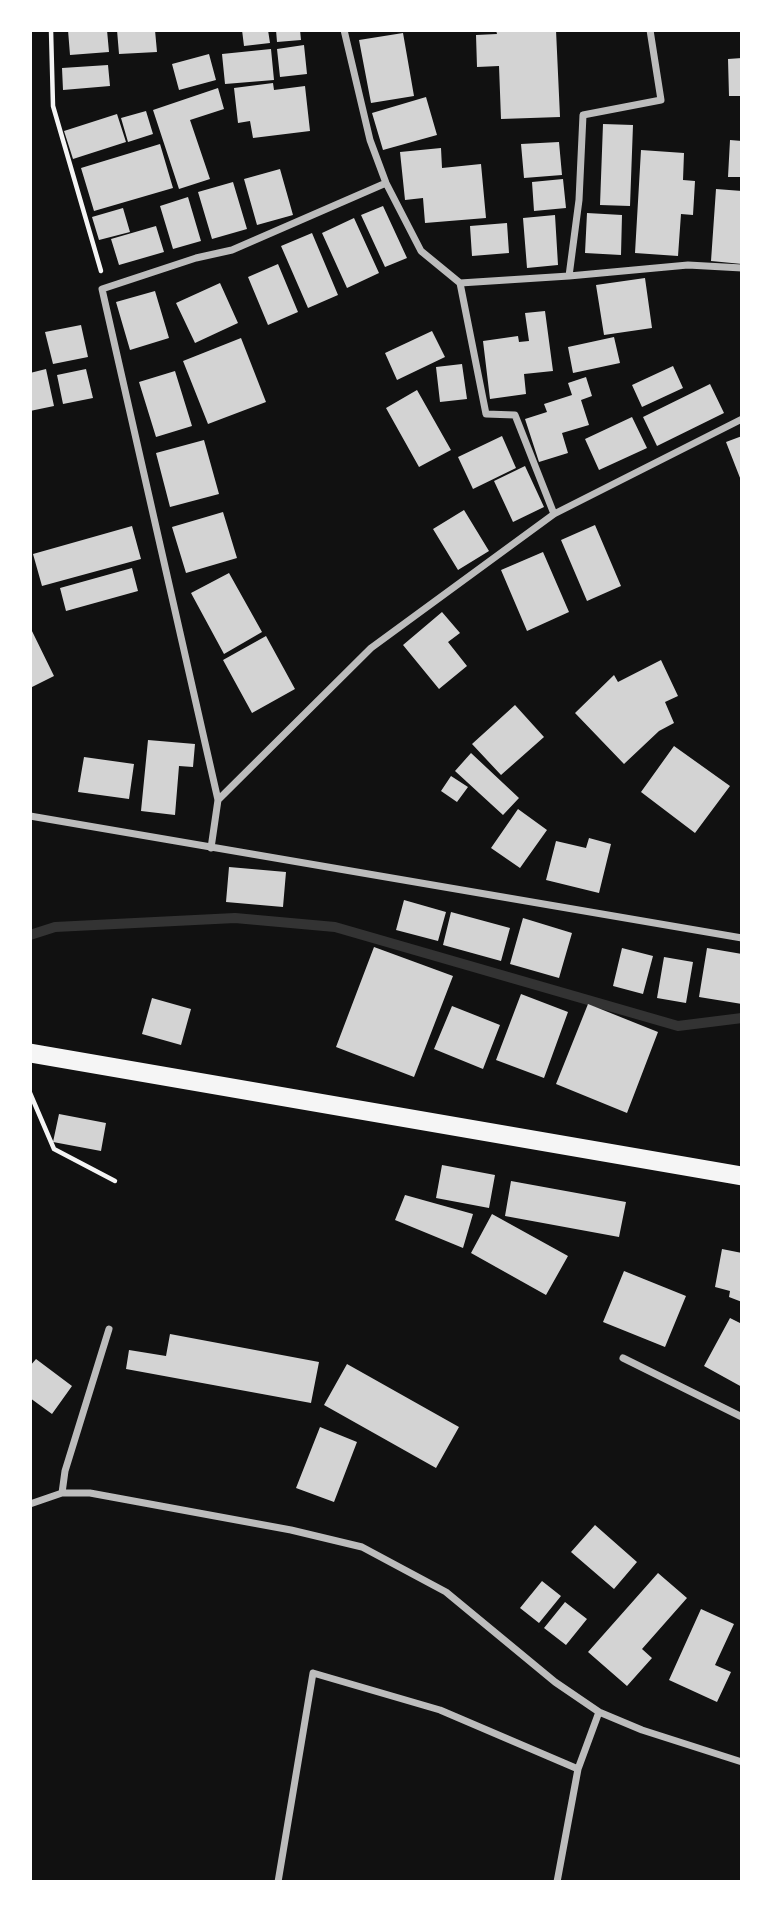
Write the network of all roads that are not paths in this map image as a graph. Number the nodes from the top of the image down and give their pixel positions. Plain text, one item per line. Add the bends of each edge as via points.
1 (344, 30) edge
2 (650, 30) edge
3 (386, 183) junction
4 (742, 268) edge
5 (569, 276) junction
6 (460, 283) junction
7 (742, 419) edge
8 (554, 514) junction
9 (218, 800) junction
10 (30, 816) edge
11 (211, 848) junction
12 (742, 938) edge
13 (30, 1053) edge
14 (742, 1176) edge
15 (109, 1329) dead end
16 (623, 1358) dead end
17 (742, 1417) edge
18 (62, 1493) junction
19 (30, 1504) edge
20 (599, 1712) junction
21 (742, 1762) edge
22 (578, 1769) junction
23 (278, 1882) edge
24 (557, 1882) edge

1 - 3 street via 370,140
2 - 5 street via 661,100 583,115
3 - 6 street via 421,251
3 - 9 street via 232,250 102,289
4 - 5 street via 688,265
5 - 6 street
6 - 8 street via 486,414 515,415
7 - 8 street
8 - 9 street via 371,648
9 - 11 street
10 - 11 street
11 - 12 street
13 - 14 highway
15 - 18 street
16 - 17 street
18 - 19 street
18 - 20 street via 90,1493 362,1547 446,1592 555,1682
20 - 21 street
20 - 22 street
22 - 23 street via 440,1710 313,1673
22 - 24 street

